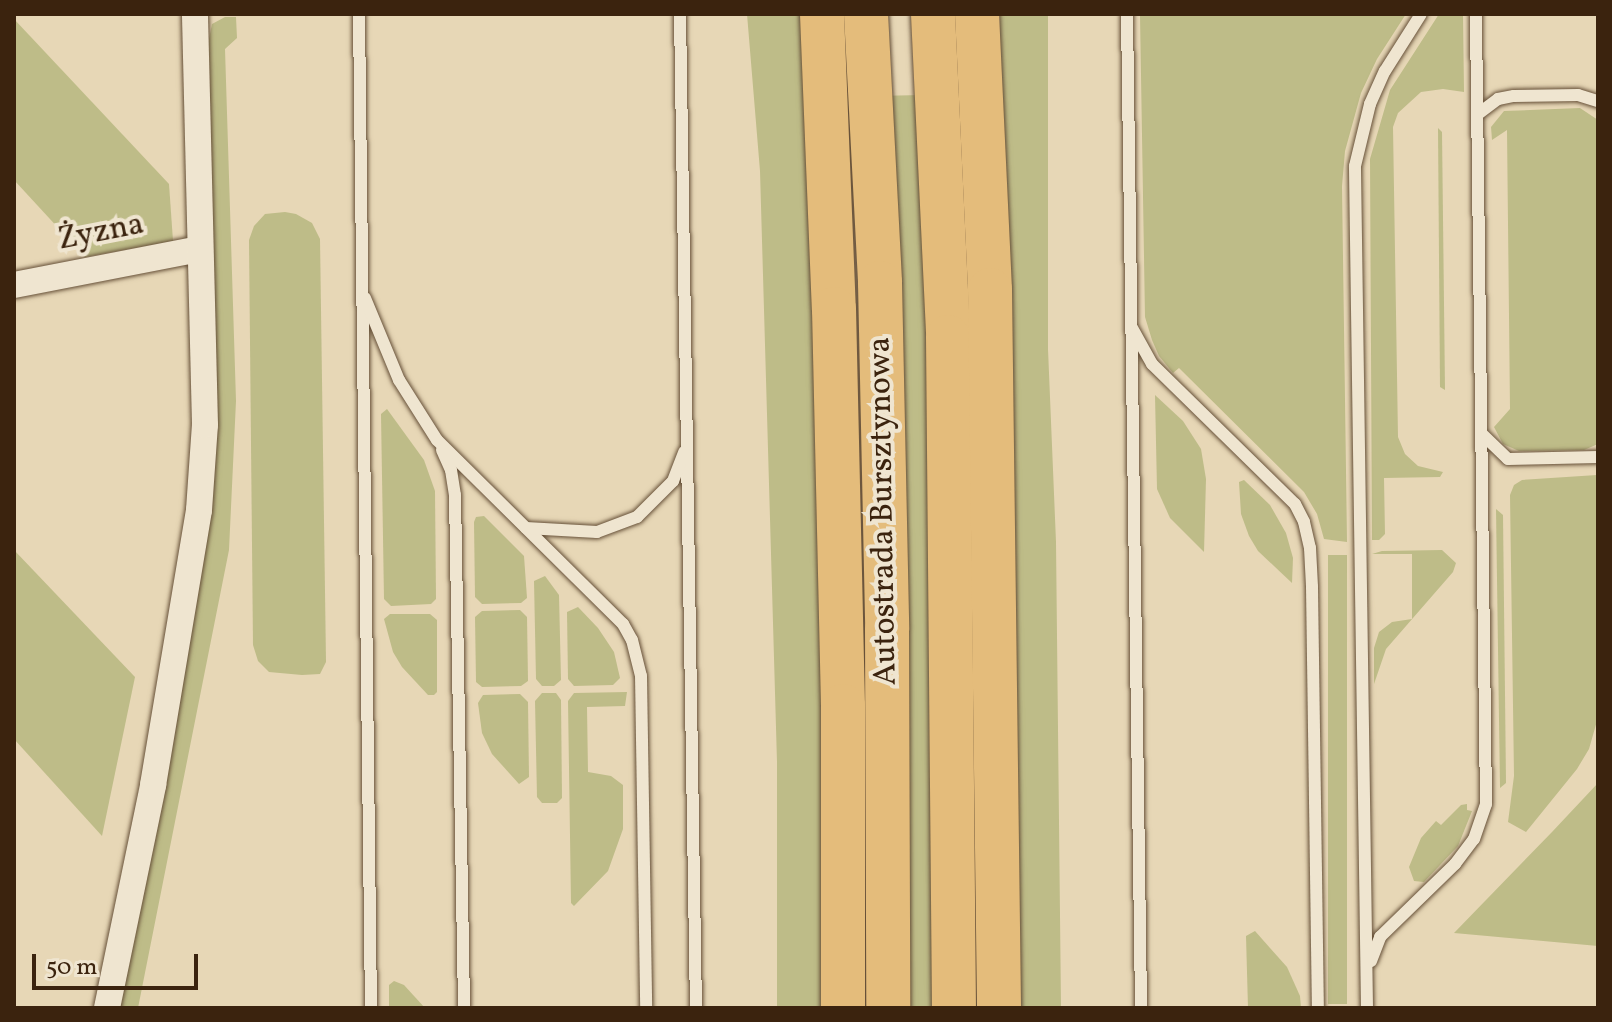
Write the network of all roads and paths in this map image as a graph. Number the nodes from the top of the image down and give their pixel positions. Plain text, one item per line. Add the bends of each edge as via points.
1 (195, 14) edge
2 (359, 14) edge
3 (680, 14) edge
4 (822, 14) edge
5 (977, 14) edge
6 (1127, 14) edge
7 (1421, 14) edge
8 (1476, 14) edge
9 (874, 21) edge
10 (926, 21) edge
11 (1598, 101) edge
12 (1478, 114) junction
13 (200, 249) junction
14 (14, 285) edge
15 (361, 288) junction
16 (1131, 325) junction
17 (1482, 434) junction
18 (437, 440) junction
19 (687, 442) junction
20 (1598, 457) edge
21 (526, 528) junction
22 (1367, 979) junction
23 (107, 1008) edge
24 (371, 1008) edge
25 (464, 1008) edge
26 (646, 1008) edge
27 (696, 1008) edge
28 (843, 1008) edge
29 (888, 1008) edge
30 (954, 1008) edge
31 (999, 1008) edge
32 (1141, 1008) edge
33 (1318, 1008) edge
34 (1367, 1008) edge

1 - 13 street
2 - 15 lane
3 - 19 lane
4 - 28 highway via 843,690
5 - 31 highway via 990,290
6 - 16 lane
7 - 22 lane via 1370,104 1355,166
8 - 12 lane
9 - 29 highway, Autostrada Bursztynowa via 871,99 887,613
10 - 30 highway, Autostrada Bursztynowa via 938,96 948,337
11 - 12 lane via 1578,95 1514,96 1498,99
12 - 17 lane
13 - 14 street, Żyzna
13 - 23 street via 205,425 199,510 153,785
15 - 18 lane via 399,380
15 - 24 lane
16 - 32 lane
16 - 33 lane via 1152,364 1295,504 1304,522 1312,587
17 - 20 lane via 1508,459
17 - 22 lane via 1486,804 1474,839 1455,864 1380,937
18 - 21 lane
18 - 25 lane via 455,495
19 - 21 lane via 673,481 637,517 597,532
19 - 27 lane
21 - 26 lane via 623,624 638,657
22 - 34 lane

